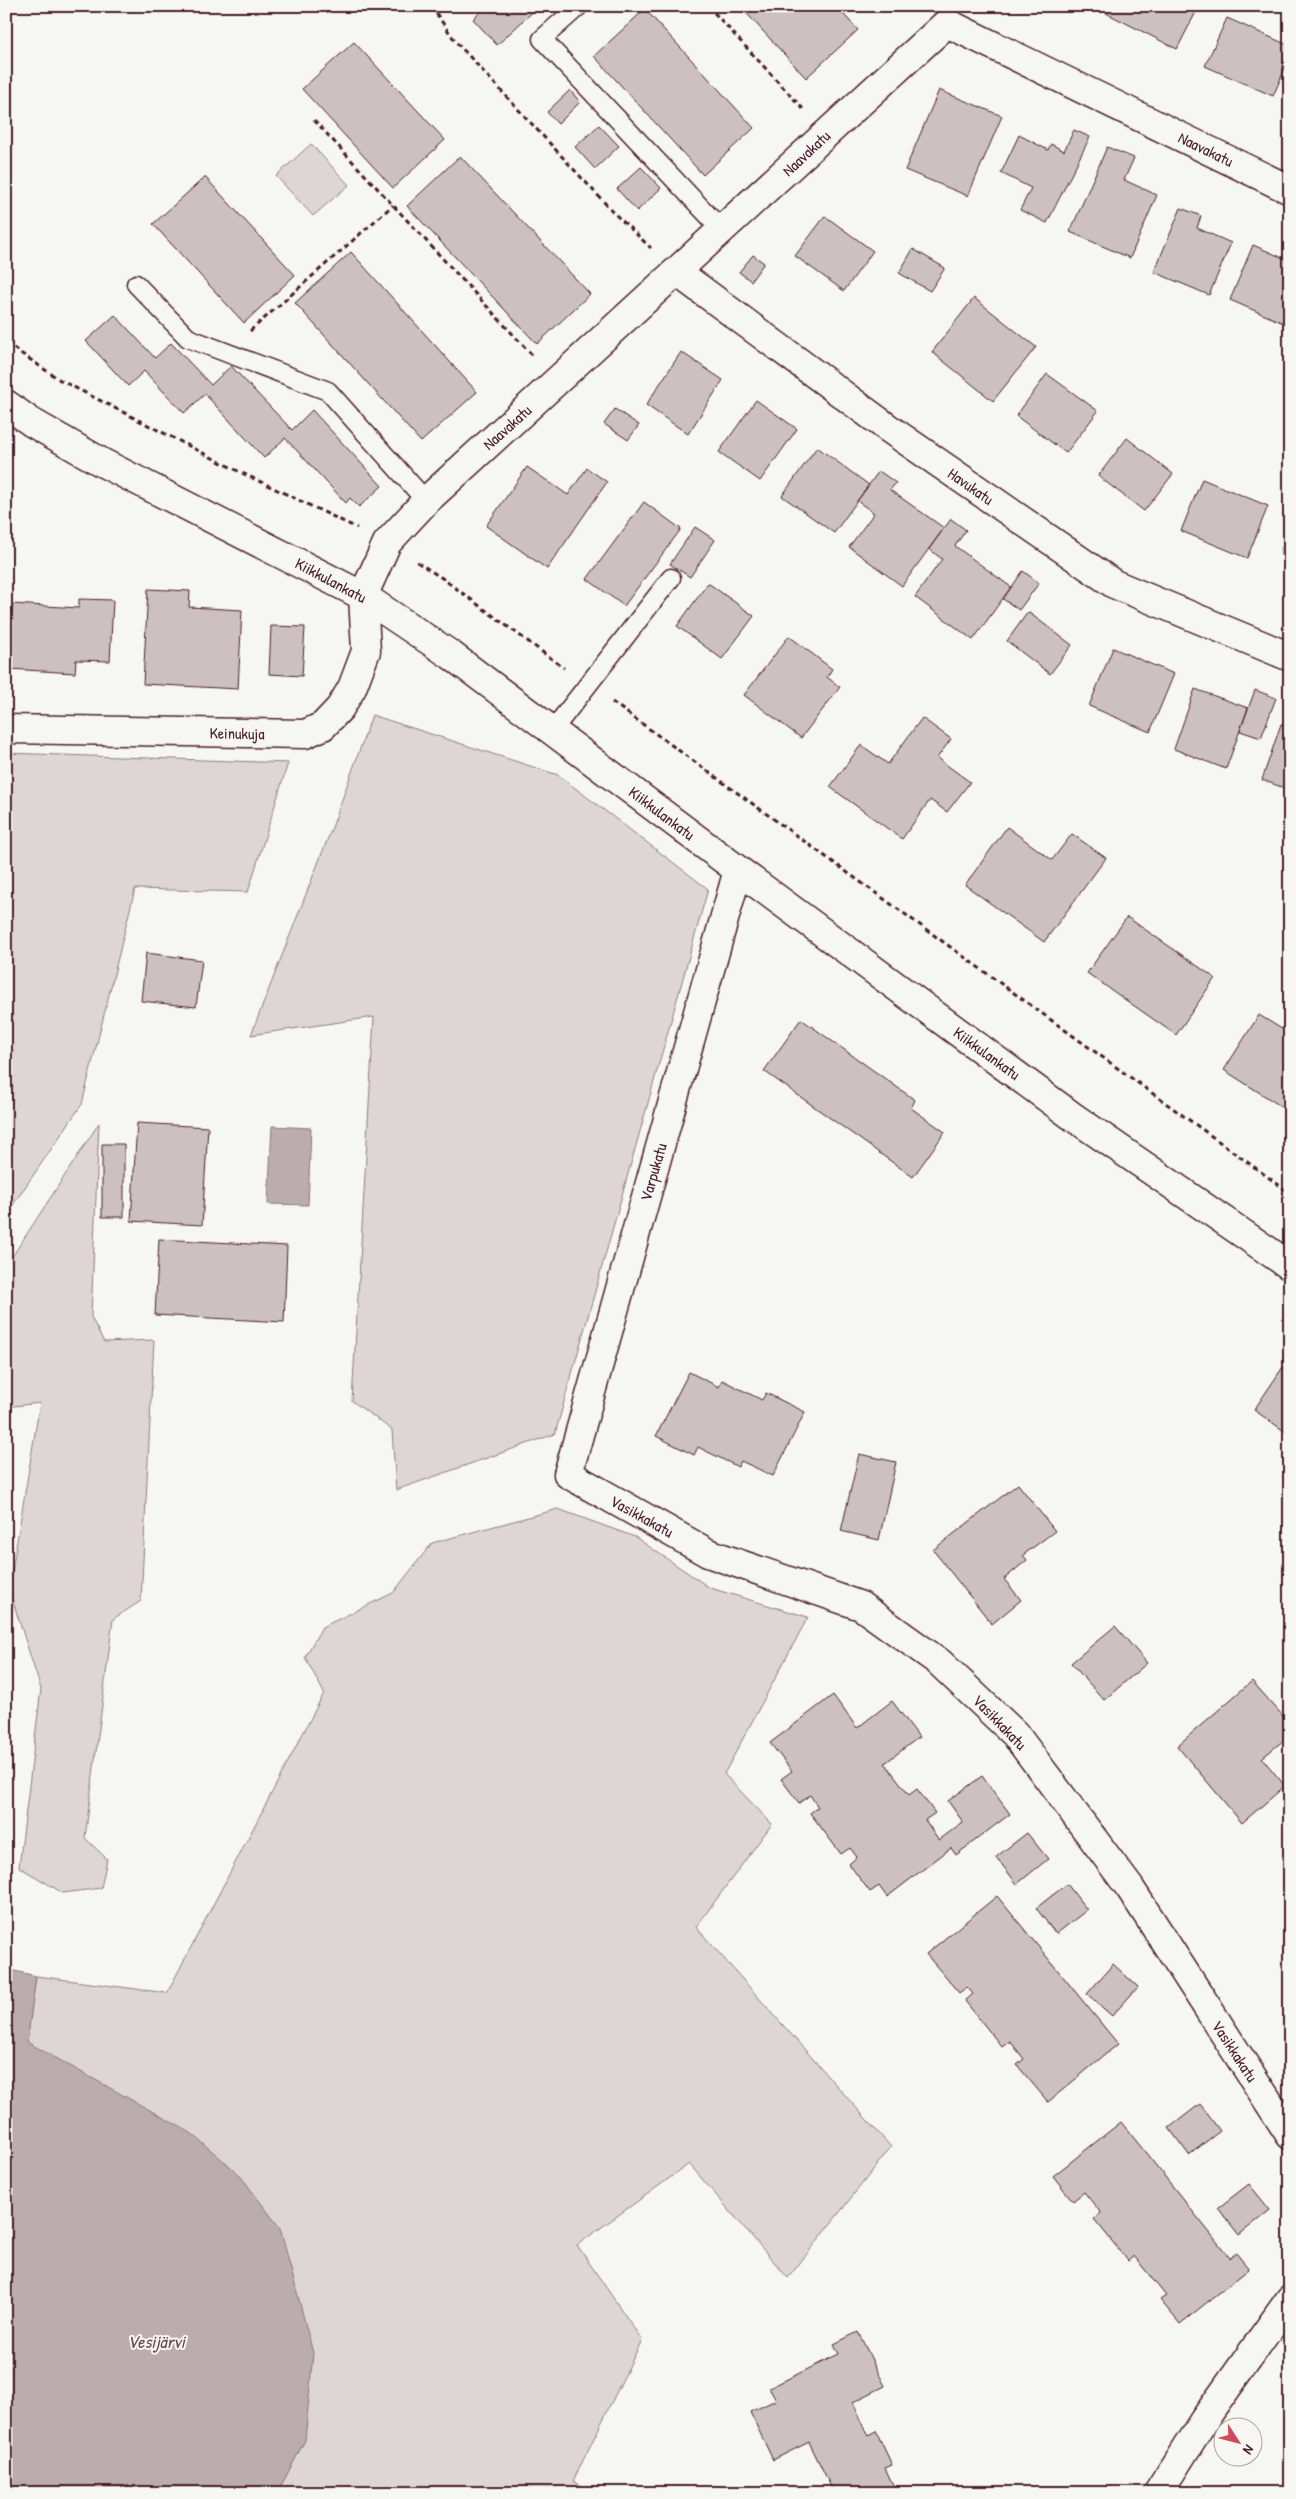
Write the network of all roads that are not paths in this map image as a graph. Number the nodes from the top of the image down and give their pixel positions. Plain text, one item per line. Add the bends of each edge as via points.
1 (579, 6) edge
2 (1290, 190) edge
3 (722, 230) junction
4 (677, 272) junction
5 (136, 284) dead end
6 (6, 404) edge
7 (426, 501) junction
8 (671, 578) dead end
9 (363, 596) junction
10 (1290, 657) edge
11 (6, 729) edge
12 (552, 731) junction
13 (738, 870) junction
14 (1290, 1266) edge
15 (568, 1474) joint
16 (1290, 2135) edge
17 (1290, 2300) edge
18 (1158, 2493) edge

1 - 3 lane via 542,39
2 - 3 street, Naavakatu via 947,23
3 - 4 street, Naavakatu
4 - 7 street, Naavakatu
4 - 10 street, Havukatu via 888,428 1114,584
5 - 7 lane via 188,338 328,391
6 - 9 street, Kiikkulankatu via 101,462
7 - 9 street, Naavakatu via 387,543
8 - 12 lane
9 - 11 street, Keinukuja via 366,651 352,688 340,708 323,726 305,734
9 - 12 street, Kiikkulankatu via 451,655
12 - 13 street, Kiikkulankatu
13 - 14 street, Kiikkulankatu via 1072,1116
13 - 15 street, Varpukatu
15 - 16 street, Vasikkakatu via 708,1553 861,1606 939,1662 1015,1734 1079,1819 1130,1888
17 - 18 street via 1204,2420

